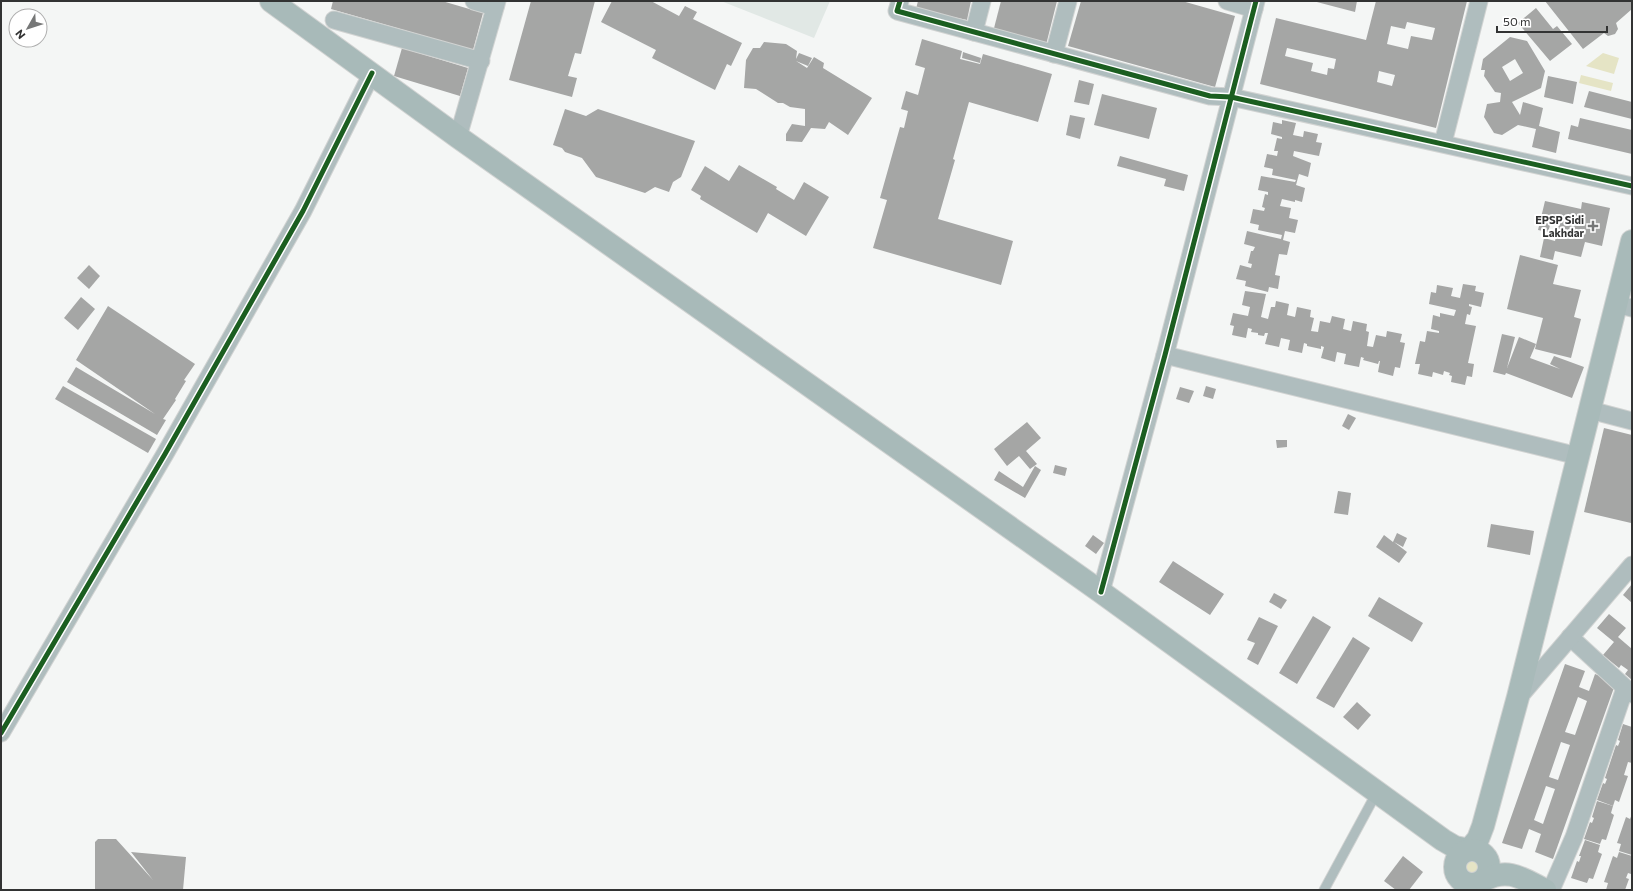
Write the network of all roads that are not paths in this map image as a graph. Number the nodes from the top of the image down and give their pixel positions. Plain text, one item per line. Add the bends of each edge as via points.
1 (271, 1) edge
2 (474, 1) edge
3 (900, 1) edge
4 (982, 1) edge
5 (1068, 1) edge
6 (1227, 1) edge
7 (1478, 1) edge
8 (496, 4) edge
9 (1255, 5) edge
10 (334, 20) dead end
11 (974, 32) junction
12 (1054, 54) junction
13 (481, 61) junction
14 (372, 73) junction
15 (1231, 97) junction
16 (458, 137) junction
17 (1443, 143) junction
18 (1632, 186) edge
19 (1632, 241) edge
20 (1624, 306) edge
21 (1165, 355) junction
22 (1590, 410) junction
23 (1632, 422) edge
24 (1578, 456) junction
25 (1632, 565) edge
26 (1101, 592) junction
27 (1570, 637) junction
28 (1629, 691) edge
29 (1518, 697) junction
30 (1, 733) edge
31 (1377, 792) junction
32 (1472, 872) edge
33 (1324, 890) edge
34 (1545, 890) edge
35 (1551, 890) edge

1 - 14 main road
2 - 8 street
3 - 11 street via 898,11
4 - 11 street
5 - 12 street
6 - 9 street
7 - 17 street
8 - 13 street
9 - 15 street
10 - 13 street
11 - 12 street
12 - 15 street via 1210,96
13 - 16 street
14 - 16 main road
14 - 30 street via 303,211 165,454
15 - 17 street
15 - 21 street
16 - 26 main road
17 - 18 street
19 - 20 main road
20 - 22 main road
21 - 24 street
21 - 26 street
22 - 23 street
22 - 24 main road
24 - 29 main road
25 - 27 street
26 - 31 main road
27 - 28 street
27 - 29 street
28 - 35 street via 1574,837
29 - 32 main road via 1478,839
31 - 32 main road via 1449,844
31 - 33 lane
32 - 34 main road via 1497,867

